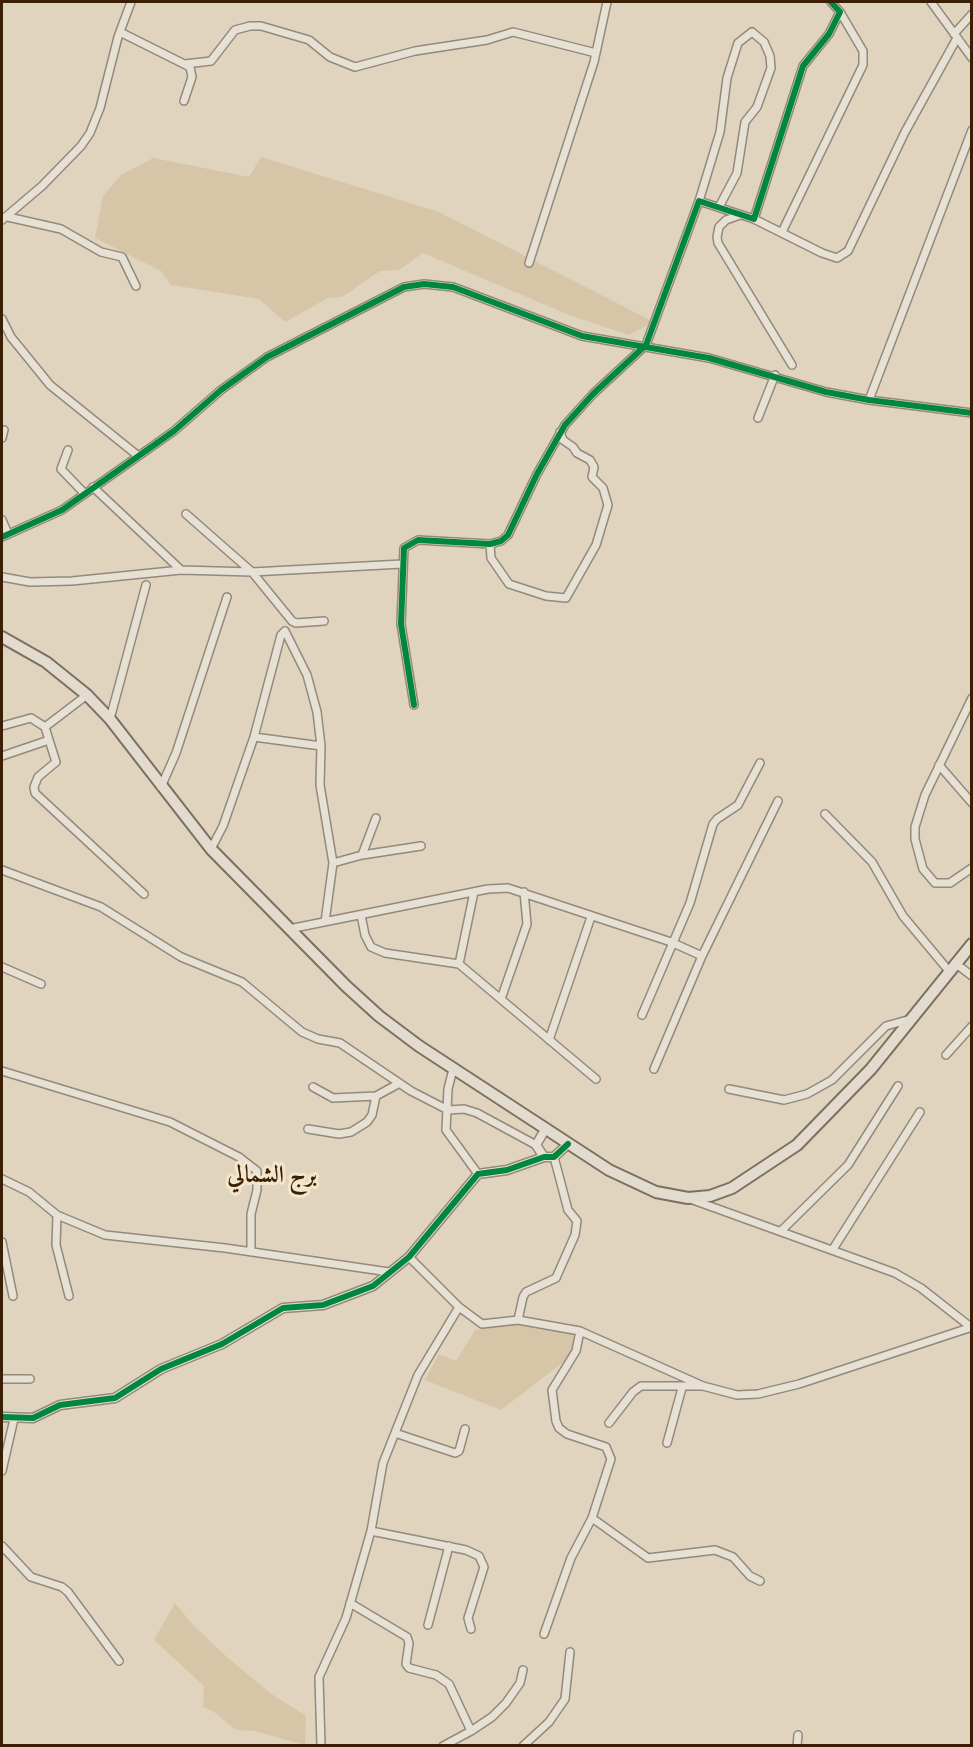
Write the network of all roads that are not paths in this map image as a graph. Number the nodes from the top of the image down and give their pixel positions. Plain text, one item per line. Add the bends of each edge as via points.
1 (131, 2) edge
2 (607, 2) edge
3 (831, 2) edge
4 (931, 2) edge
5 (840, 12) junction
6 (972, 14) edge
7 (120, 32) junction
8 (956, 36) junction
9 (596, 53) junction
10 (972, 58) edge
11 (185, 64) junction
12 (184, 101) dead end
13 (972, 130) edge
14 (699, 201) junction
15 (719, 207) junction
16 (740, 215) junction
17 (5, 218) edge
18 (754, 219) junction
19 (782, 232) junction
20 (530, 263) dead end
21 (136, 286) dead end
22 (2, 319) edge
23 (646, 345) junction
24 (792, 365) dead end
25 (775, 375) junction
26 (868, 400) junction
27 (972, 413) edge
28 (758, 418) dead end
29 (560, 432) junction
30 (68, 450) dead end
31 (137, 455) junction
32 (93, 487) junction
33 (84, 493) junction
34 (186, 514) dead end
35 (2, 520) edge
36 (5, 535) edge
37 (490, 544) junction
38 (402, 564) junction
39 (181, 570) junction
40 (252, 572) junction
41 (2, 577) edge
42 (146, 585) dead end
43 (227, 597) dead end
44 (324, 621) dead end
45 (2, 637) edge
46 (87, 695) junction
47 (972, 698) edge
48 (414, 705) dead end
49 (110, 719) junction
50 (2, 726) edge
51 (45, 727) junction
52 (254, 737) junction
53 (50, 740) junction
54 (321, 746) junction
55 (2, 756) edge
56 (760, 763) dead end
57 (939, 765) junction
58 (161, 787) junction
59 (778, 801) dead end
60 (972, 803) edge
61 (825, 814) dead end
62 (376, 818) dead end
63 (422, 846) dead end
64 (211, 849) junction
65 (362, 855) junction
66 (333, 863) junction
67 (972, 868) edge
68 (2, 870) edge
69 (474, 892) junction
70 (524, 892) junction
71 (144, 894) dead end
72 (362, 915) junction
73 (591, 917) junction
74 (325, 922) junction
75 (289, 929) junction
76 (671, 942) junction
77 (972, 944) edge
78 (702, 956) junction
79 (459, 964) junction
80 (2, 967) edge
81 (952, 967) junction
82 (972, 976) edge
83 (41, 984) dead end
84 (501, 999) junction
85 (642, 1015) dead end
86 (911, 1019) junction
87 (972, 1026) edge
88 (549, 1040) junction
89 (946, 1055) dead end
90 (453, 1069) junction
91 (654, 1069) dead end
92 (2, 1071) edge
93 (596, 1079) dead end
94 (398, 1084) junction
95 (898, 1086) dead end
96 (314, 1087) dead end
97 (729, 1089) dead end
98 (376, 1096) junction
99 (448, 1110) junction
100 (920, 1112) dead end
101 (546, 1128) junction
102 (308, 1129) dead end
103 (568, 1144) junction
104 (536, 1145) junction
105 (544, 1157) junction
106 (554, 1157) junction
107 (478, 1174) junction
108 (2, 1180) edge
109 (688, 1198) junction
110 (57, 1215) junction
111 (782, 1230) junction
112 (2, 1242) edge
113 (833, 1249) junction
114 (251, 1252) junction
115 (409, 1257) junction
116 (390, 1272) junction
117 (13, 1296) dead end
118 (69, 1296) dead end
119 (459, 1307) junction
120 (518, 1320) junction
121 (971, 1327) edge
122 (580, 1331) junction
123 (2, 1379) edge
124 (30, 1380) dead end
125 (704, 1386) junction
126 (682, 1388) junction
127 (2, 1417) edge
128 (14, 1419) junction
129 (609, 1423) dead end
130 (465, 1429) dead end
131 (395, 1433) junction
132 (667, 1443) dead end
133 (2, 1471) edge
134 (592, 1518) junction
135 (371, 1531) junction
136 (2, 1546) edge
137 (449, 1546) junction
138 (760, 1581) dead end
139 (350, 1603) junction
140 (428, 1625) dead end
141 (471, 1629) dead end
142 (544, 1634) dead end
143 (570, 1652) dead end
144 (119, 1661) dead end
145 (523, 1670) dead end
146 (471, 1731) junction
147 (798, 1735) dead end
148 (321, 1746) edge
149 (443, 1746) edge
150 (523, 1746) edge
151 (796, 1746) edge

1 - 7 street
2 - 9 street
3 - 5 street
4 - 8 street
5 - 18 street via 830,34 803,66
5 - 19 street via 863,51 863,65
6 - 8 street
7 - 11 street
7 - 17 street via 90,133 69,159
8 - 10 street
8 - 19 street via 848,251 837,258 830,256
9 - 11 street via 513,32 354,67 330,57 309,40 250,26 235,30 211,61
9 - 20 street
11 - 12 street via 193,74
13 - 26 street
14 - 15 street
14 - 15 street via 720,132 727,78 738,43 753,32 767,48 771,68 757,107 745,122 737,172
14 - 23 street
15 - 16 street
16 - 18 street
16 - 24 street via 722,223 717,232 718,243
17 - 21 street via 61,230 101,252 122,258
18 - 19 street
22 - 31 street via 11,338 50,385
23 - 25 street
23 - 29 street via 576,410
23 - 31 street via 574,334 453,287 404,287 267,357 174,431
25 - 26 street via 826,392
25 - 28 street
26 - 27 street
29 - 37 street via 508,536
29 - 37 street via 577,453 590,459 594,467 592,477 603,488 608,506 596,545 566,598 509,584 490,558
30 - 33 street via 61,469
31 - 32 street
32 - 33 street
32 - 39 street
33 - 36 street via 49,518
34 - 40 street
35 - 36 street
37 - 38 street via 418,540 404,548
38 - 40 street
38 - 48 street via 402,624
39 - 40 street
39 - 41 street via 80,581 30,582
40 - 44 street via 292,621
42 - 49 street
43 - 58 street via 176,753
45 - 46 main road via 46,662
46 - 49 main road
46 - 51 street
47 - 57 street
49 - 58 main road
50 - 51 street via 31,718
51 - 53 street
52 - 54 street
52 - 54 street via 285,631 307,675
52 - 64 street
53 - 55 street
53 - 71 street via 56,762 35,781 35,793
54 - 66 street via 320,785
56 - 76 street via 738,805 713,824 697,884
57 - 60 street
57 - 67 street via 918,814 918,855 935,883 950,882
58 - 64 main road
59 - 78 street
61 - 81 street via 872,862 903,916
62 - 65 street
63 - 65 street
64 - 75 main road
65 - 66 street
66 - 74 street
68 - 94 street via 101,907 181,957 242,982 302,1032 348,1047
69 - 70 street via 498,888
69 - 72 street
69 - 79 street
70 - 73 street
70 - 84 street via 527,924
72 - 74 street
72 - 79 street via 371,947
73 - 76 street
73 - 88 street
74 - 75 street
75 - 90 main road via 379,1016
76 - 78 street
76 - 85 street
77 - 81 main road
78 - 91 street
79 - 84 street
80 - 83 street
81 - 82 street
81 - 86 main road
84 - 88 street
86 - 97 street via 877,1032 832,1080 807,1094 784,1100
86 - 109 main road via 850,1094 796,1145 732,1188
87 - 89 street
88 - 93 street
90 - 99 street
90 - 101 main road
92 - 114 street via 170,1122 239,1156 257,1171
94 - 98 street
94 - 99 street
95 - 111 street via 848,1165
96 - 98 street via 333,1098
98 - 102 street via 372,1115 351,1132 333,1134
99 - 104 street via 477,1113
99 - 107 street via 450,1138
100 - 113 street
101 - 103 main road
101 - 104 street
103 - 106 street
103 - 109 main road via 635,1183
104 - 105 street
105 - 106 street
105 - 107 street via 507,1170
106 - 120 street via 568,1210 577,1221 575,1235 556,1278 526,1292
107 - 115 street
108 - 110 street via 29,1192
109 - 111 street
110 - 114 street via 117,1237
110 - 118 street via 56,1245
111 - 113 street
112 - 117 street
113 - 121 street via 908,1280
114 - 116 street
115 - 116 street
115 - 119 street
116 - 128 street via 374,1286 339,1301 284,1308 270,1314 222,1344 161,1369 115,1398 71,1403 33,1418
119 - 120 street via 482,1324
119 - 131 street via 427,1355
120 - 122 street
121 - 125 street via 848,1369 758,1394 737,1395
122 - 125 street
122 - 134 street via 576,1351 552,1395 562,1432 601,1444 611,1454
123 - 124 street
125 - 126 street
126 - 129 street via 637,1388
126 - 132 street
127 - 128 street
128 - 133 street
130 - 131 street via 455,1454
131 - 135 street via 383,1463
134 - 138 street via 648,1558 716,1550 733,1557
134 - 142 street via 571,1558
135 - 137 street
135 - 139 street
136 - 144 street via 31,1577 68,1592
137 - 140 street
137 - 141 street via 473,1551 484,1567 468,1618
139 - 146 street via 407,1637 407,1666 436,1675 449,1684
139 - 148 street via 319,1677
143 - 150 street via 566,1699
145 - 146 street via 520,1683 506,1702
146 - 149 street
147 - 151 street

